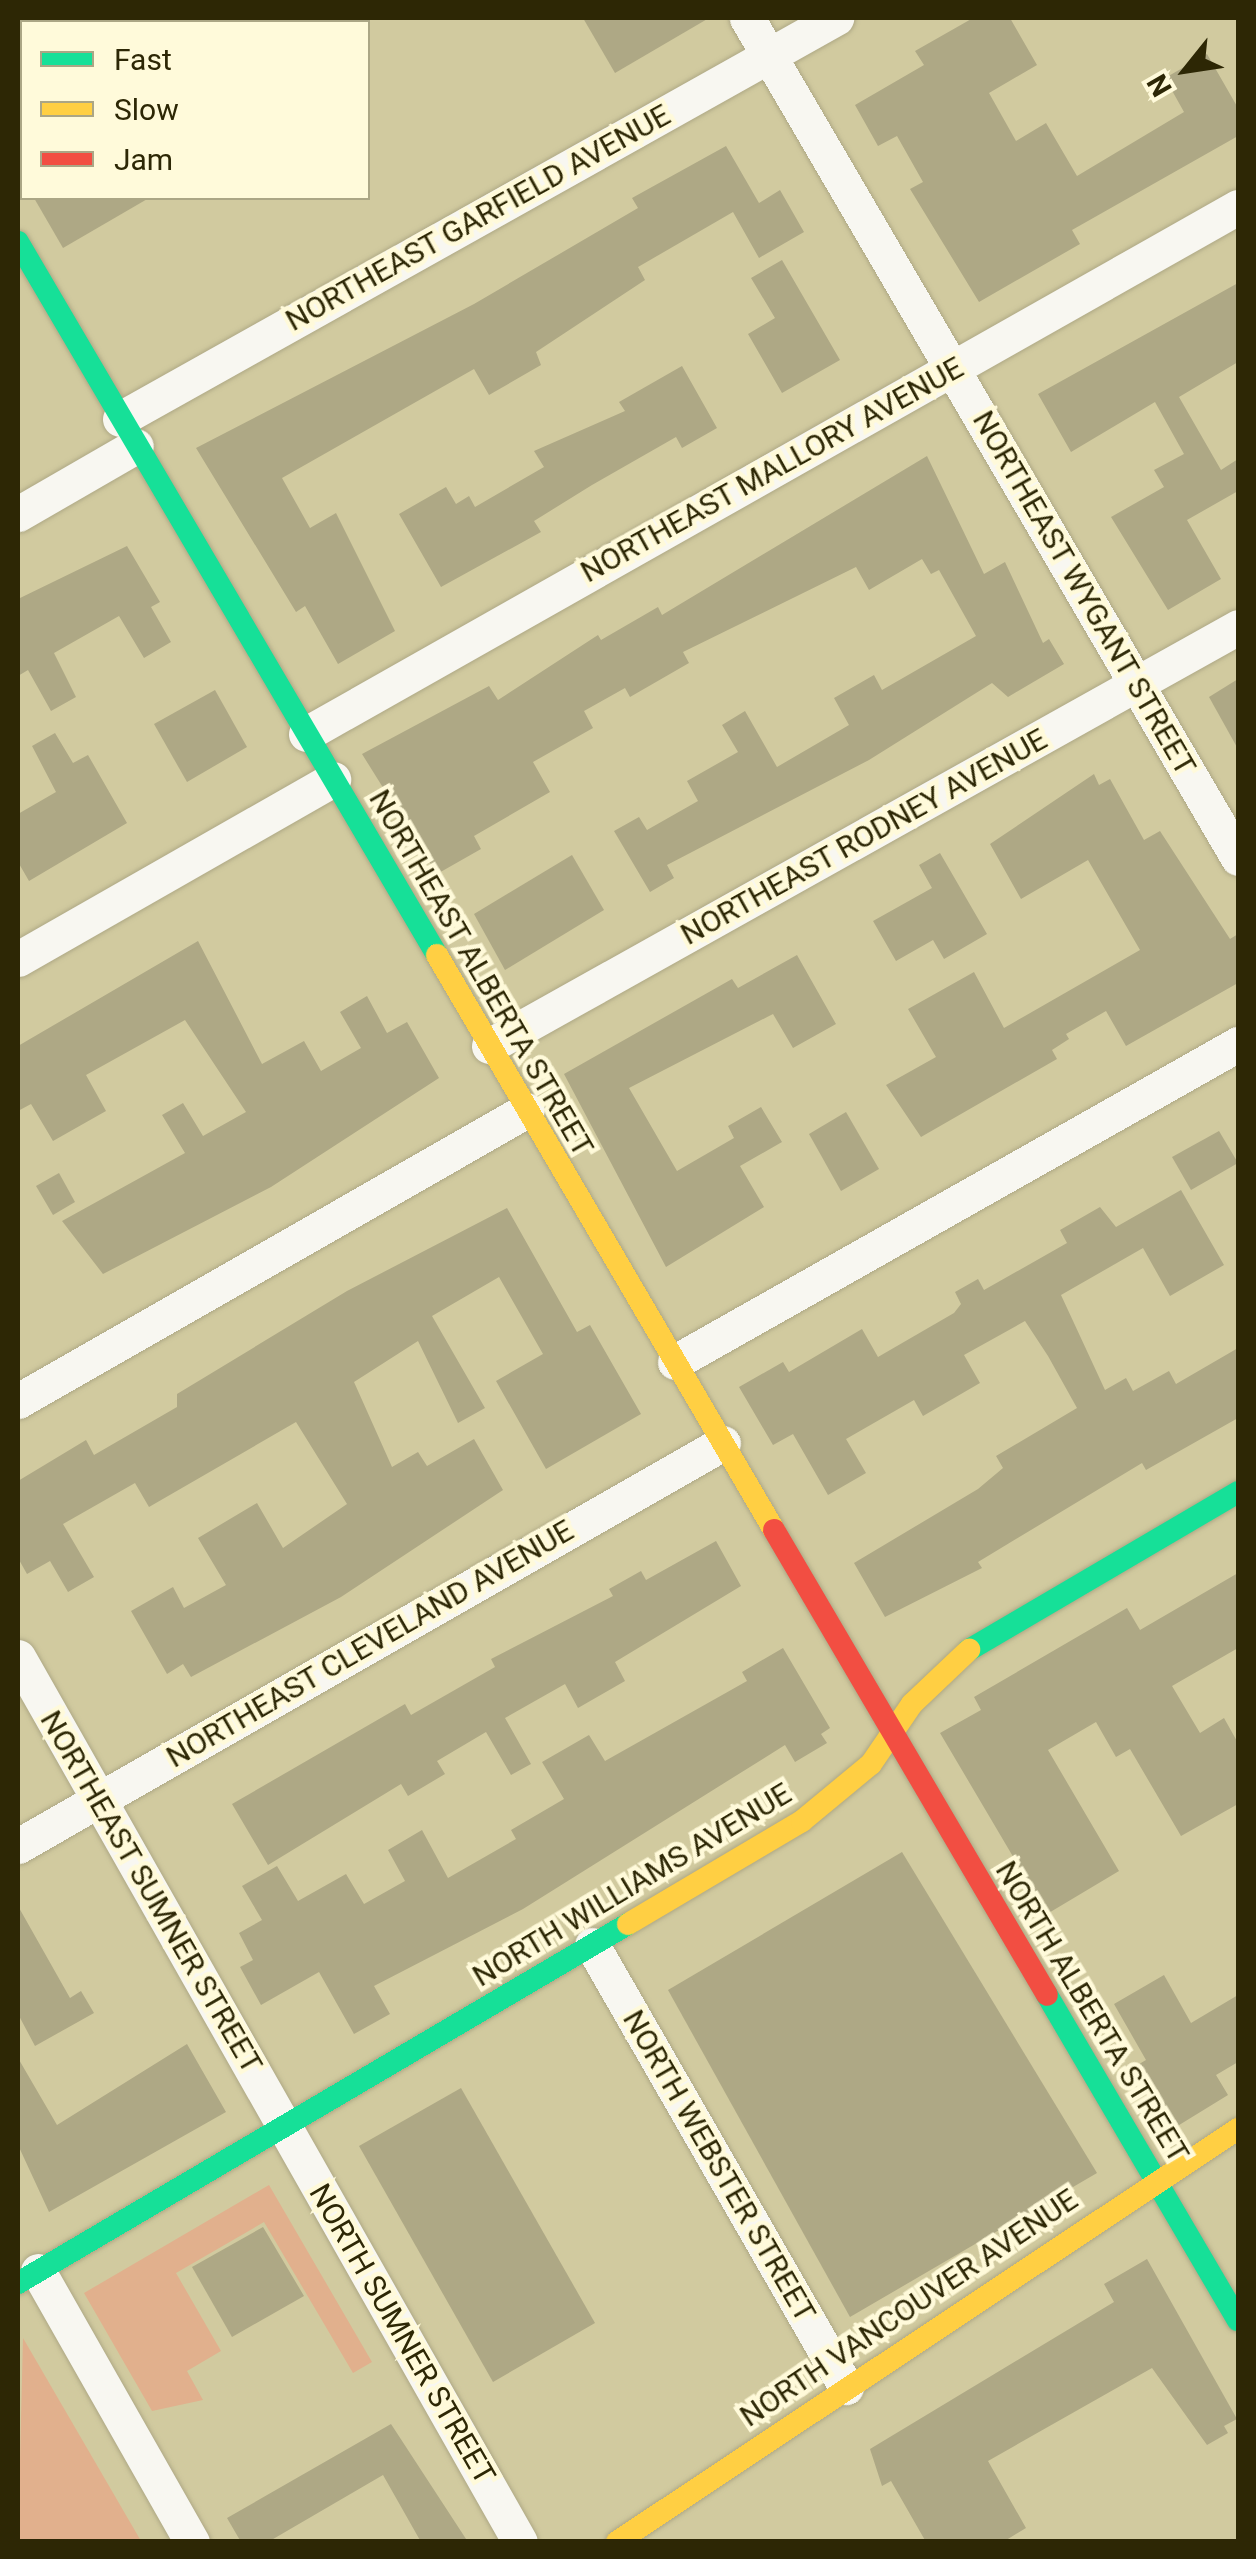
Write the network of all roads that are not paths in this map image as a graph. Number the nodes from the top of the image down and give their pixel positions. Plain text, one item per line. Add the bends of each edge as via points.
1 (747, 18) edge
2 (836, 18) edge
3 (769, 54) junction
4 (1238, 207) edge
5 (18, 242) edge
6 (952, 368) junction
7 (128, 433) junction
8 (18, 514) edge
9 (1238, 628) edge
10 (1137, 685) junction
11 (306, 734) junction
12 (333, 779) junction
13 (1238, 858) edge
14 (18, 960) edge
15 (1238, 1044) edge
16 (489, 1046) junction
17 (527, 1110) junction
18 (675, 1362) junction
19 (18, 1401) edge
20 (723, 1443) junction
21 (1238, 1492) edge
22 (18, 1657) edge
23 (893, 1734) junction
24 (98, 1799) junction
25 (18, 1846) edge
26 (592, 1945) junction
27 (284, 2126) junction
28 (1238, 2130) edge
29 (1157, 2180) junction
30 (28, 2277) edge
31 (1238, 2320) edge
32 (846, 2387) junction
33 (192, 2542) edge
34 (520, 2542) edge
35 (617, 2542) edge

1 - 3 street, NORTHEAST WYGANT STREET
2 - 3 street, NORTHEAST GARFIELD AVENUE
3 - 6 street, NORTHEAST WYGANT STREET
3 - 7 street, NORTHEAST GARFIELD AVENUE
4 - 6 street, NORTHEAST MALLORY AVENUE
5 - 7 street, NORTHEAST ALBERTA STREET
6 - 10 street, NORTHEAST WYGANT STREET
6 - 11 street, NORTHEAST MALLORY AVENUE
7 - 8 street, NORTHEAST GARFIELD AVENUE
7 - 11 street, NORTHEAST ALBERTA STREET
9 - 10 street, NORTHEAST RODNEY AVENUE
10 - 13 street, NORTHEAST WYGANT STREET
10 - 16 street, NORTHEAST RODNEY AVENUE
11 - 12 street, NORTHEAST ALBERTA STREET
12 - 14 street
12 - 16 street, NORTHEAST ALBERTA STREET
15 - 18 street
16 - 17 street, NORTHEAST ALBERTA STREET
17 - 18 street, NORTHEAST ALBERTA STREET
17 - 19 street
18 - 20 street, NORTHEAST ALBERTA STREET
20 - 23 street, NORTHEAST ALBERTA STREET
20 - 24 street, NORTHEAST CLEVELAND AVENUE
21 - 23 street, NORTH WILLIAMS AVENUE via 972,1647
22 - 24 street, NORTHEAST SUMNER STREET
23 - 26 street, NORTH WILLIAMS AVENUE via 828,1803
23 - 29 street, NORTH ALBERTA STREET
24 - 25 street, NORTHEAST CLEVELAND AVENUE
24 - 27 street, NORTHEAST SUMNER STREET
26 - 27 street, NORTH WILLIAMS AVENUE
26 - 32 street, NORTH WEBSTER STREET
27 - 30 street, NORTH WILLIAMS AVENUE
27 - 34 street, NORTH SUMNER STREET
28 - 29 street, NORTH VANCOUVER AVENUE
29 - 31 street, NORTH ALBERTA STREET
29 - 32 street, NORTH VANCOUVER AVENUE
30 - 33 street
32 - 35 street, NORTH VANCOUVER AVENUE

